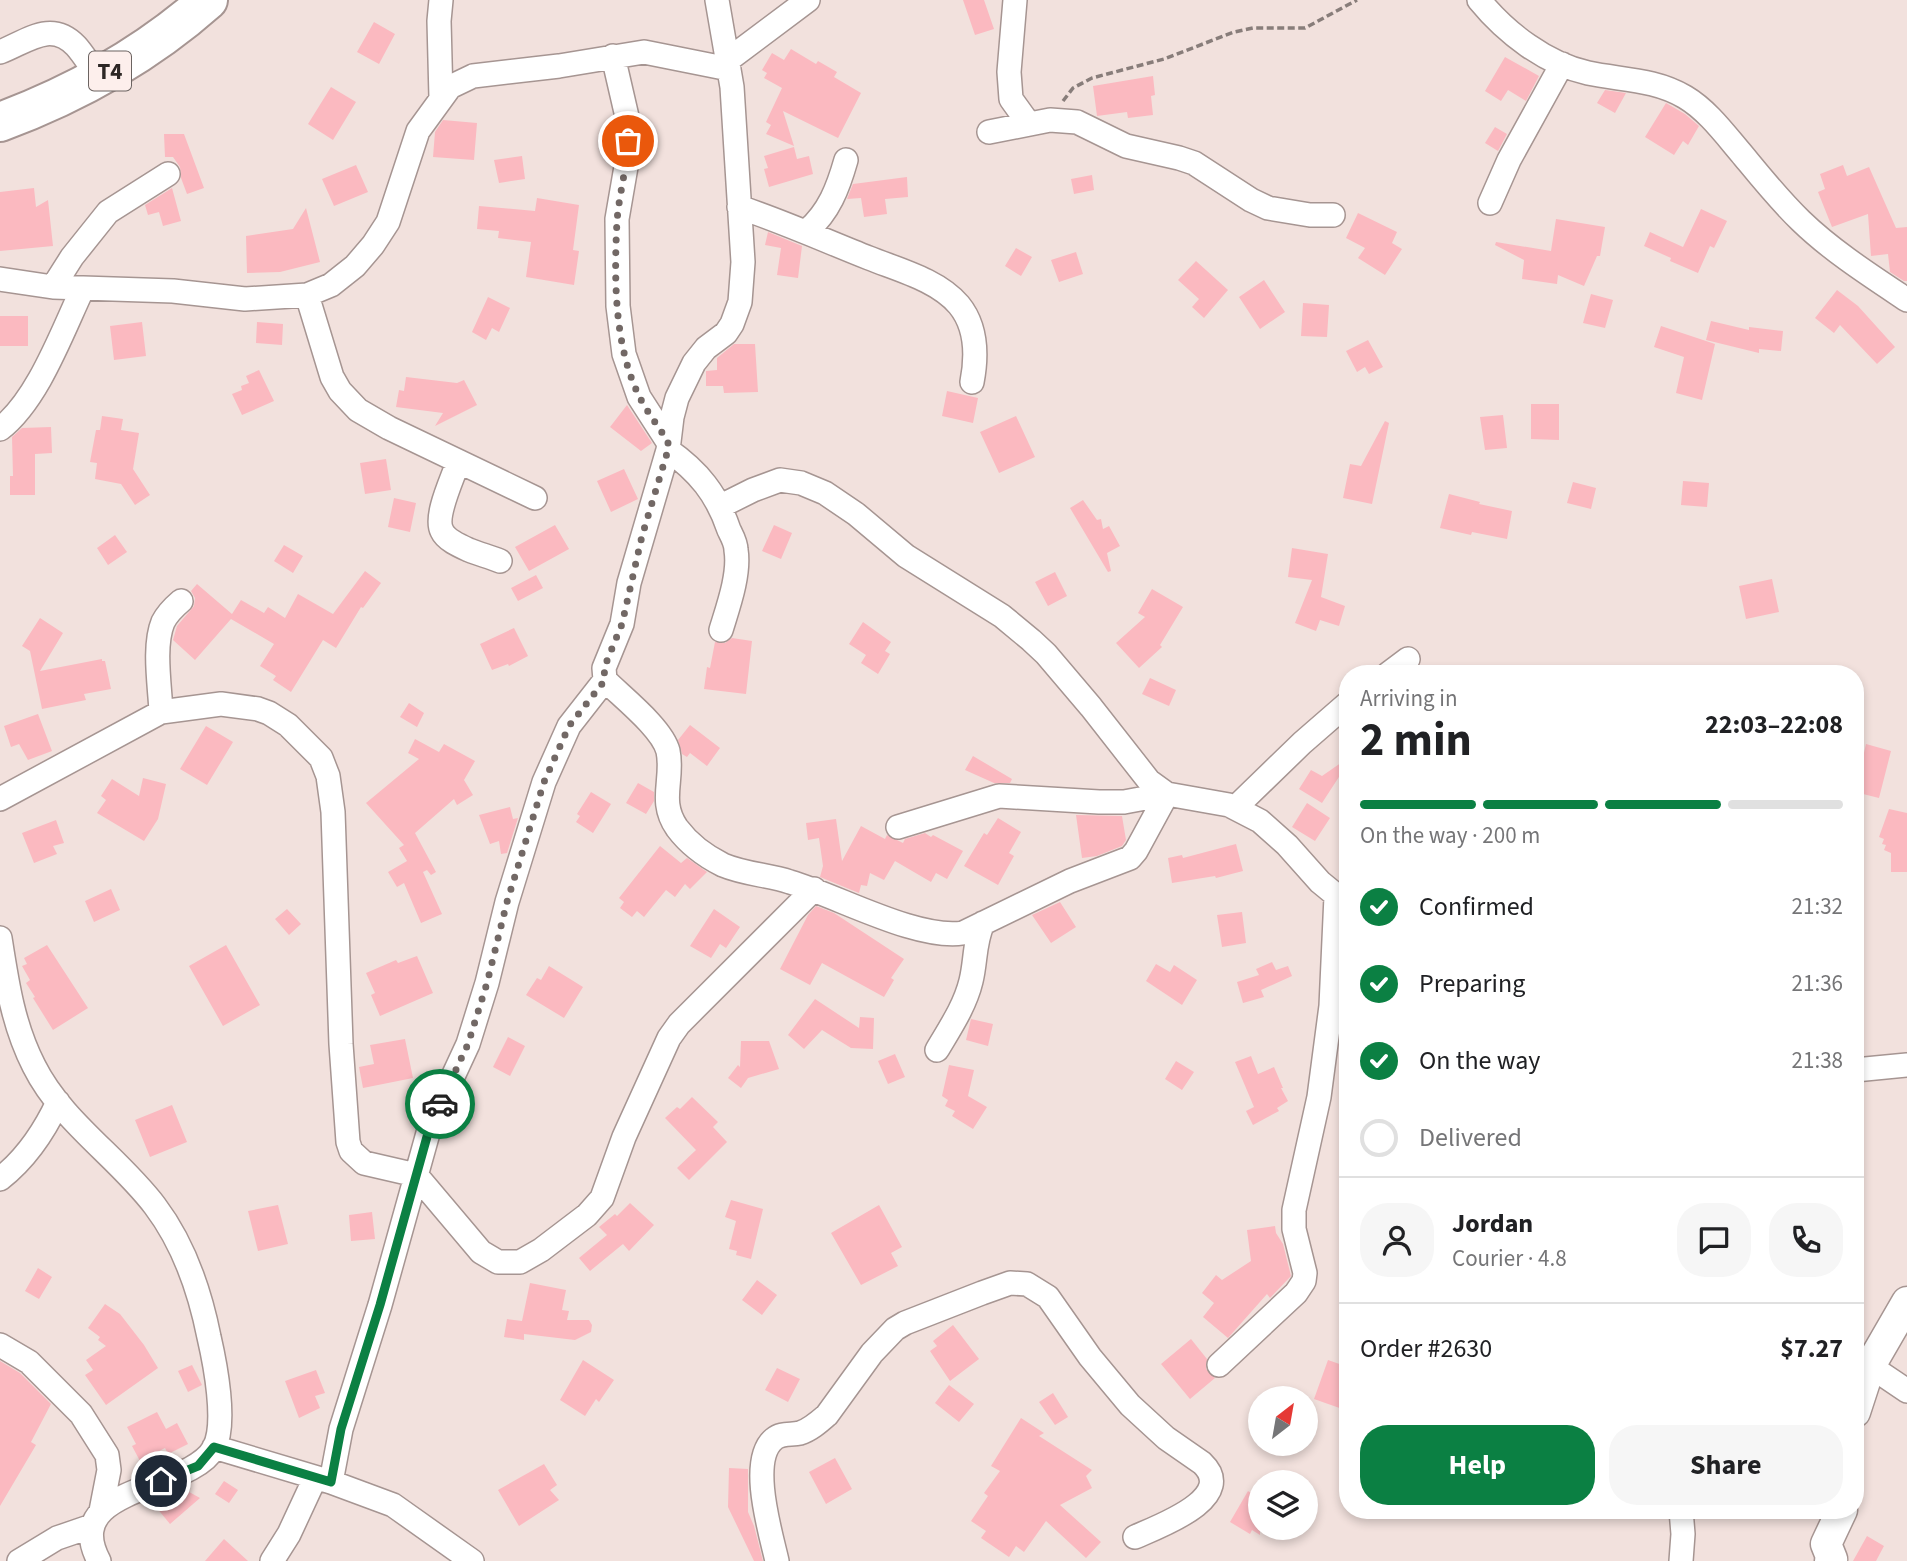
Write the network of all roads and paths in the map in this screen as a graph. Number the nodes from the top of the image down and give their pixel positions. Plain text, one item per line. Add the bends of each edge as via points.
1 (208, 0) edge
2 (441, 0) edge
3 (717, 0) edge
4 (808, 0) edge
5 (1014, 0) edge
6 (1357, 0) edge
7 (1479, 0) edge
8 (0, 52) edge
9 (612, 56) junction
10 (1562, 64) junction
11 (728, 65) junction
12 (100, 78) junction
13 (441, 98) junction
14 (0, 122) edge
15 (1040, 122) junction
16 (989, 132) dead end
17 (846, 160) dead end
18 (168, 174) dead end
19 (1490, 203) dead end
20 (739, 208) junction
21 (1333, 215) dead end
22 (807, 231) junction
23 (0, 279) edge
24 (52, 287) junction
25 (83, 288) junction
26 (307, 295) junction
27 (1907, 300) edge
28 (972, 382) dead end
29 (0, 429) edge
30 (668, 446) junction
31 (458, 462) junction
32 (535, 498) dead end
33 (721, 506) junction
34 (500, 561) dead end
35 (181, 601) dead end
36 (720, 630) dead end
37 (1408, 659) dead end
38 (1400, 665) edge
39 (605, 680) junction
40 (1339, 711) edge
41 (162, 712) junction
42 (1167, 794) junction
43 (0, 799) edge
44 (1236, 807) junction
45 (898, 827) dead end
46 (814, 889) junction
47 (1339, 897) edge
48 (983, 923) junction
49 (1339, 929) edge
50 (0, 938) edge
51 (937, 1050) dead end
52 (1907, 1065) edge
53 (1864, 1069) edge
54 (58, 1101) junction
55 (416, 1175) junction
56 (0, 1179) edge
57 (1907, 1302) edge
58 (0, 1345) edge
59 (1219, 1365) dead end
60 (1870, 1366) junction
61 (1864, 1384) edge
62 (1907, 1391) edge
63 (214, 1447) junction
64 (323, 1480) junction
65 (97, 1518) junction
66 (1682, 1519) edge
67 (1838, 1519) edge
68 (1135, 1537) dead end
69 (19, 1561) edge
70 (99, 1561) edge
71 (272, 1561) edge
72 (472, 1561) edge
73 (777, 1561) edge
74 (1681, 1561) edge
75 (1830, 1561) edge

1 - 12 highway, T4 via 179,26
2 - 13 street
3 - 11 street
4 - 11 street
5 - 15 street via 1011,99
6 - 15 path via 1305,28 1234,32 1176,55 1079,83
7 - 10 street via 1507,29
8 - 12 street via 55,32 78,48
9 - 11 street via 644,52
9 - 13 street via 472,76 450,87
9 - 30 street via 628,121 617,219 618,306 624,354 639,397
10 - 19 street
10 - 27 street via 1655,83 1686,97 1707,114 1802,222
11 - 20 street
12 - 14 highway, T4
13 - 26 street via 418,131 388,222 373,245 331,285
15 - 16 street
15 - 21 street via 1077,122 1126,146 1187,160 1268,208
17 - 22 street via 833,198
18 - 24 street via 108,212
20 - 22 street
20 - 30 street via 740,302 726,333 694,363 677,398
22 - 28 street via 908,273 959,305 971,324 977,359
23 - 24 street
24 - 25 street
25 - 26 street via 245,299
25 - 29 street via 27,402
26 - 31 street via 340,391 358,410
30 - 33 street via 700,475
30 - 39 street via 622,624 604,668
31 - 32 street
31 - 34 street via 442,508 441,530 470,550
33 - 36 street via 737,551 733,589
33 - 42 street via 779,480 825,493 906,556 1002,616 1031,640 1091,707 1140,772
35 - 41 street via 161,627
37 - 38 street
39 - 46 street via 657,731 667,748 666,805 690,844 724,865
39 - 55 street via 569,726 544,782 468,1044 430,1126
40 - 44 street
41 - 43 street
41 - 55 street via 221,704 258,709 288,725 321,758 333,812 348,1142 364,1163
42 - 44 street
42 - 45 street via 1124,802 999,796
42 - 48 street via 1130,858 1070,880
44 - 47 street via 1260,821
46 - 48 street via 934,933 963,933
46 - 55 street via 679,1024 660,1054 602,1198 587,1216 541,1251 520,1262 498,1262 481,1252
48 - 51 street via 975,940 965,998
49 - 59 street via 1319,1097 1294,1210 1305,1276 1296,1293
50 - 54 street via 18,1030 34,1068
52 - 53 street
54 - 56 street via 40,1137
54 - 63 street via 154,1204 177,1237 209,1334 219,1408
55 - 64 street
57 - 60 street
58 - 65 street via 29,1362 81,1414 107,1455 109,1470
60 - 61 street
60 - 62 street
63 - 64 street
63 - 65 street via 198,1466 140,1487
64 - 71 street
64 - 72 street via 393,1505
65 - 69 street
65 - 70 street via 94,1551
66 - 74 street
67 - 75 street via 1826,1544
68 - 73 street via 1195,1508 1210,1487 1208,1470 1130,1405 1048,1297 1027,1284 1010,1283 895,1329 818,1424 771,1441 762,1475

